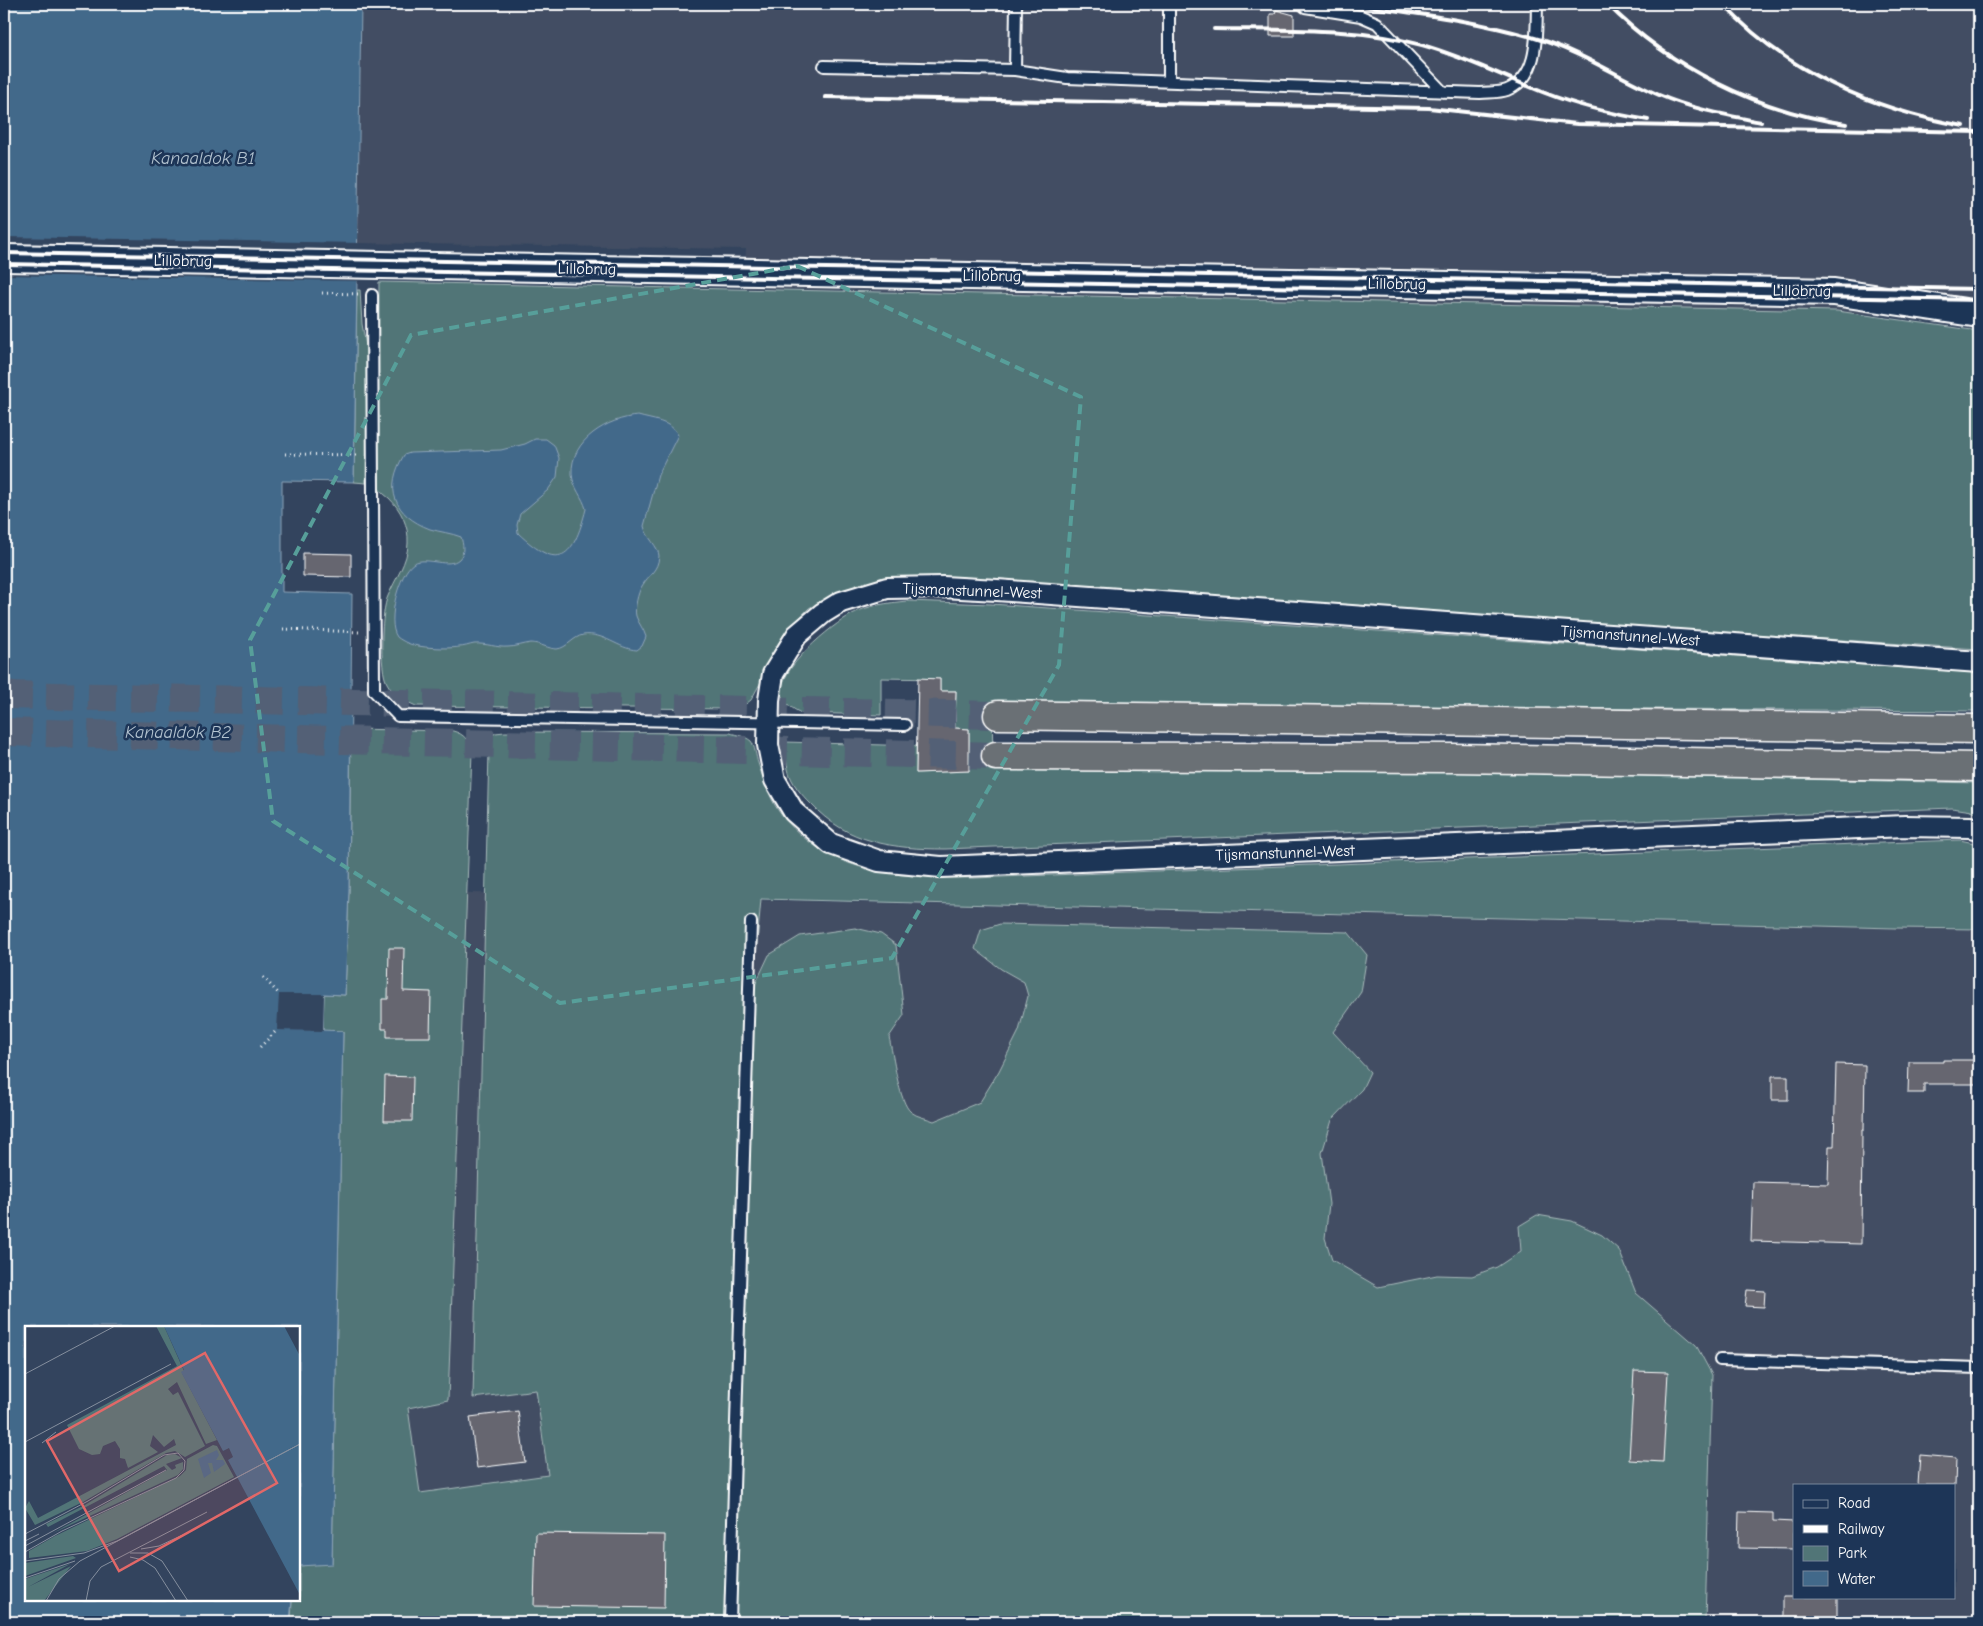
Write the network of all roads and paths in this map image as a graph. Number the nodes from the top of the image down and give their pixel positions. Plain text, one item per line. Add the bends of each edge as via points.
1 (1016, 4) edge
2 (1305, 4) edge
3 (1537, 4) edge
4 (1169, 8) dead end
5 (824, 66) dead end
6 (1014, 70) junction
7 (1169, 80) junction
8 (1443, 92) junction
9 (4, 258) edge
10 (322, 293) dead end
11 (372, 295) joint
12 (1979, 314) edge
13 (285, 454) dead end
14 (373, 455) junction
15 (283, 629) dead end
16 (374, 632) junction
17 (1979, 662) edge
18 (998, 716) tunnel mouth
19 (768, 723) junction
20 (905, 725) dead end
21 (1979, 729) edge
22 (996, 756) tunnel mouth
23 (1979, 766) edge
24 (1979, 829) edge
25 (751, 922) dead end
26 (264, 977) dead end
27 (279, 994) dead end
28 (277, 1030) dead end
29 (260, 1047) dead end
30 (1720, 1360) dead end
31 (1979, 1368) edge
32 (730, 1622) edge

1 - 6 lane
2 - 8 lane via 1305,7 1361,16 1377,24
3 - 8 lane via 1532,62 1519,82 1505,91
4 - 7 lane
5 - 6 lane
6 - 7 lane via 1068,78
7 - 8 lane
9 - 12 street, Lillobrug via 1834,292
10 - 11 path
11 - 14 lane
13 - 14 path
14 - 16 lane
15 - 16 path
16 - 19 lane via 374,691 398,716
17 - 19 street, Tijsmanstunnel-West via 997,590 887,588 841,602 797,636 773,674
18 - 21 highway
19 - 20 lane
19 - 24 street, Tijsmanstunnel-West via 768,745 775,780 794,812 831,844 879,861 940,867 1905,826
22 - 23 highway via 1444,758
25 - 32 lane
26 - 27 path
28 - 29 path
30 - 31 lane

